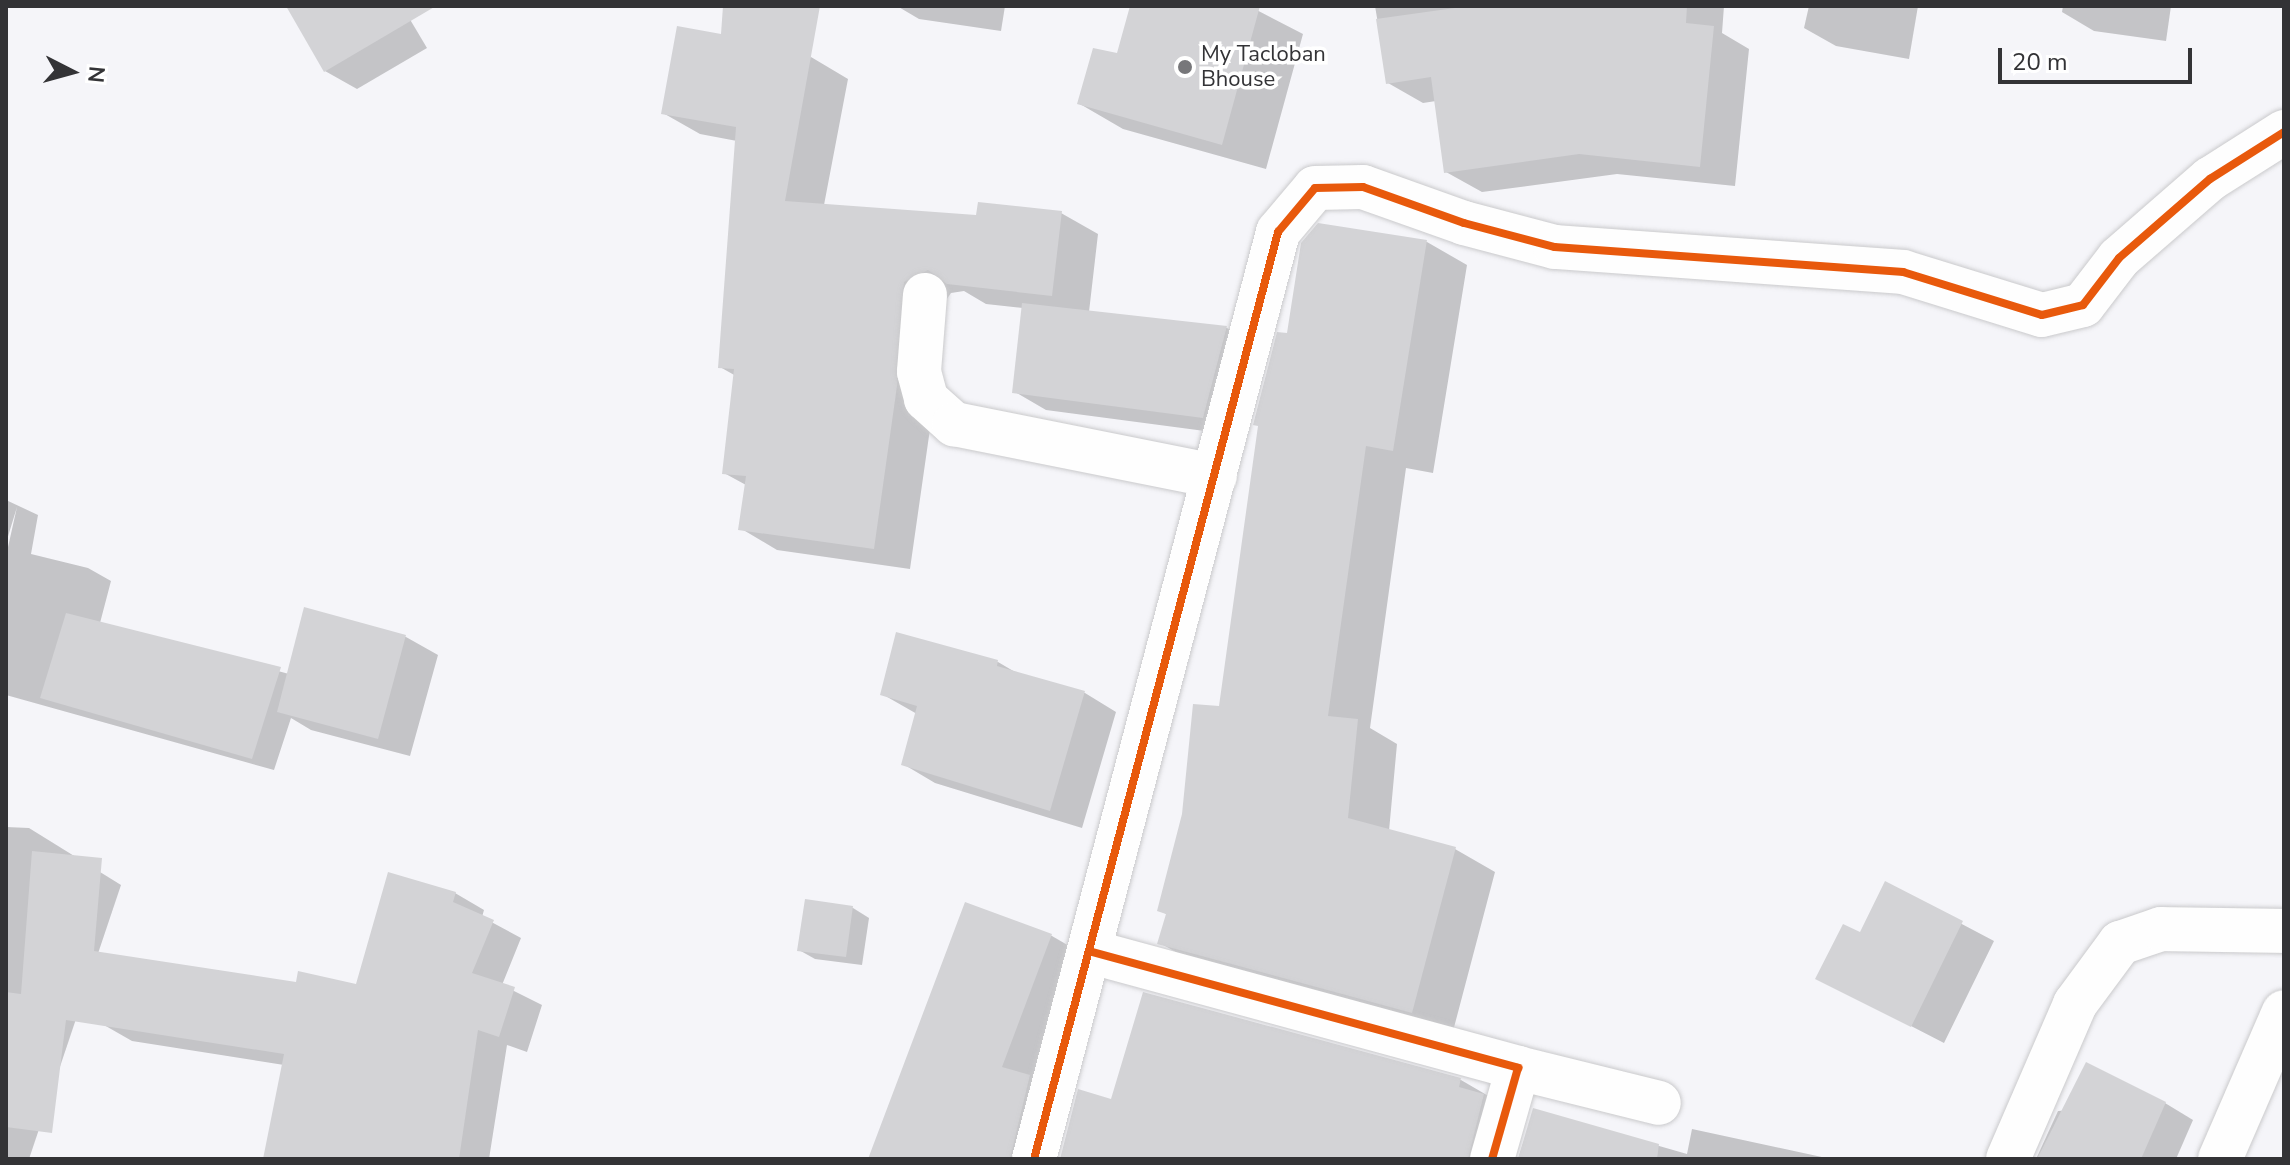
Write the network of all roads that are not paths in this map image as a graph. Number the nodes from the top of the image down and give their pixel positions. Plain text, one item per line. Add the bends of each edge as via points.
1 (2284, 132) edge
2 (925, 295) dead end
3 (1215, 476) junction
4 (2284, 931) edge
5 (1092, 952) junction
6 (2284, 1012) edge
7 (1518, 1068) junction
8 (1659, 1103) dead end
9 (1034, 1159) edge
10 (1492, 1159) edge
11 (2008, 1159) edge
12 (2220, 1159) edge

1 - 3 street via 2210,179 2119,258 2083,305 2042,315 1903,272 1555,247 1464,223 1363,187 1315,188 1278,232
2 - 3 street via 919,372 926,399 954,424
3 - 5 street
4 - 11 street via 2161,929 2120,943 2075,1004
5 - 7 street
5 - 9 street
6 - 12 street
7 - 8 street
7 - 10 street

